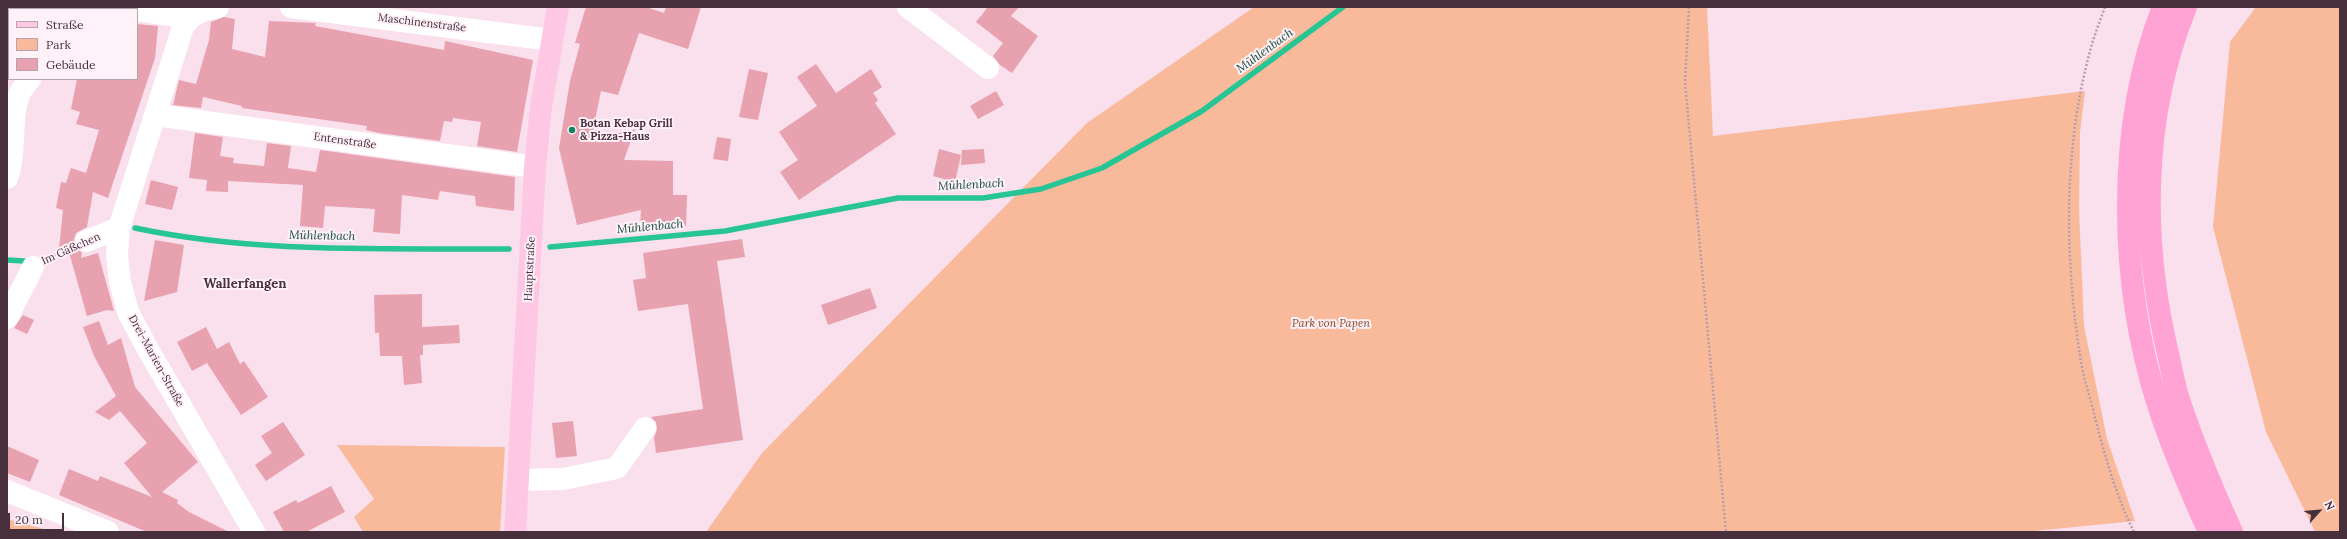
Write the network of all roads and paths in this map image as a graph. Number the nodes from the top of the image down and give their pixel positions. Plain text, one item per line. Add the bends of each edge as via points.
1 (218, 7) edge
2 (291, 7) edge
3 (558, 7) edge
4 (908, 7) edge
5 (1689, 7) edge
6 (2105, 7) edge
7 (2163, 7) edge
8 (2186, 7) edge
9 (138, 10) edge
10 (190, 18) junction
11 (552, 40) junction
12 (988, 68) dead end
13 (29, 80) edge
14 (155, 115) junction
15 (535, 166) junction
16 (7, 178) edge
17 (119, 228) junction
18 (86, 242) joint
19 (33, 266) joint
20 (7, 318) edge
21 (645, 428) dead end
22 (518, 480) junction
23 (7, 491) edge
24 (107, 532) edge
25 (254, 532) edge
26 (515, 532) edge
27 (1726, 532) edge
28 (2134, 532) edge
29 (2209, 532) edge
30 (2232, 532) edge

1 - 10 street via 202,11
2 - 11 street, Maschinenstraße
3 - 11 main road, Hauptstraße
4 - 12 street
5 - 27 path via 1685,82
6 - 28 path via 2088,58 2075,122 2068,191 2072,272 2081,362 2103,447
7 - 29 highway via 2155,27 2136,104 2128,193 2130,257 2141,334 2159,408 2188,486
8 - 30 highway via 2175,34 2157,108 2149,194 2151,255 2162,330 2179,401 2208,479
9 - 10 street
10 - 14 street, Drei-Marien-Straße via 183,27
11 - 15 main road, Hauptstraße
13 - 16 street via 20,92 12,161
14 - 15 street, Entenstraße
14 - 17 street, Drei-Marien-Straße
15 - 22 main road, Hauptstraße
17 - 18 street, Im Gäßchen
17 - 25 street, Drei-Marien-Straße via 117,255 120,282 128,312
18 - 19 path, Im Gäßchen
19 - 20 street, Im Gäßchen
21 - 22 street via 617,468 563,479
22 - 26 main road, Hauptstraße
23 - 24 street

